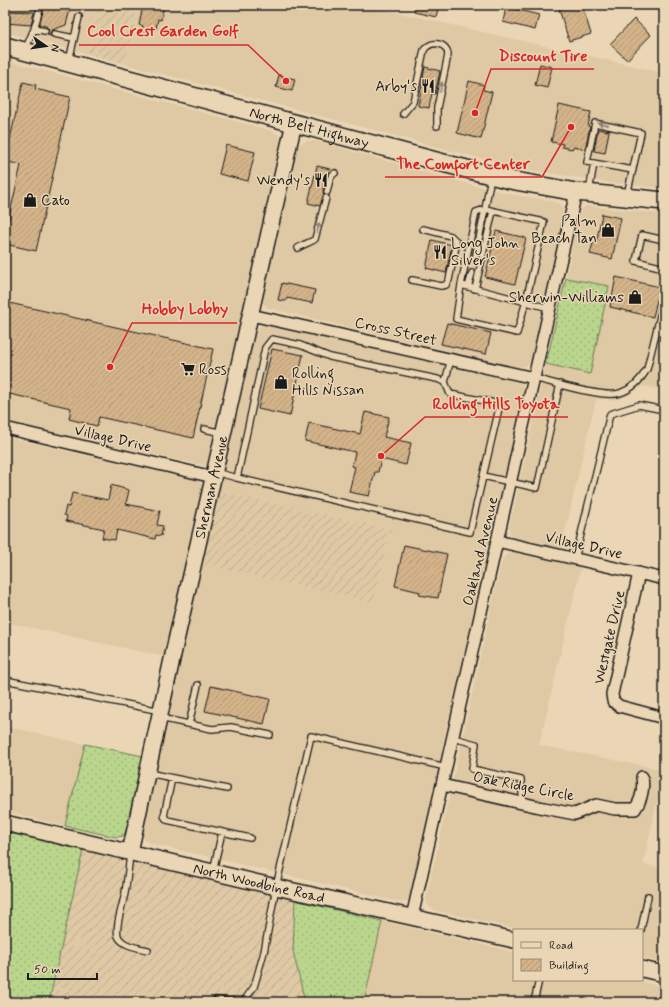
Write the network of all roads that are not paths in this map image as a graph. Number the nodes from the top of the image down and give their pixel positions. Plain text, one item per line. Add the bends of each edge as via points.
1 (41, 5) edge
2 (79, 17) dead end
3 (34, 29) junction
4 (44, 31) dead end
5 (54, 34) dead end
6 (74, 38) junction
7 (5, 46) edge
8 (25, 51) junction
9 (68, 62) junction
10 (402, 114) dead end
11 (294, 123) junction
12 (437, 126) dead end
13 (594, 163) junction
14 (633, 170) junction
15 (335, 173) dead end
16 (491, 175) junction
17 (327, 192) dead end
18 (582, 193) junction
19 (326, 198) dead end
20 (627, 198) junction
21 (664, 201) edge
22 (485, 209) junction
23 (493, 211) junction
24 (423, 229) dead end
25 (664, 240) edge
26 (298, 248) dead end
27 (474, 259) dead end
28 (664, 268) edge
29 (472, 273) dead end
30 (412, 280) dead end
31 (461, 285) junction
32 (468, 287) junction
33 (475, 289) junction
34 (664, 300) edge
35 (526, 301) junction
36 (550, 308) junction
37 (251, 314) junction
38 (656, 332) junction
39 (664, 334) edge
40 (451, 359) junction
41 (534, 378) junction
42 (445, 382) junction
43 (560, 384) junction
44 (664, 410) edge
45 (5, 428) edge
46 (204, 429) dead end
47 (223, 433) junction
48 (214, 475) junction
49 (483, 476) junction
50 (237, 478) junction
51 (511, 482) junction
52 (497, 541) junction
53 (576, 559) junction
54 (640, 573) junction
55 (664, 579) edge
56 (5, 680) edge
57 (198, 685) dead end
58 (160, 715) junction
59 (664, 718) edge
60 (189, 724) junction
61 (270, 735) dead end
62 (453, 738) junction
63 (446, 767) junction
64 (148, 773) junction
65 (642, 777) dead end
66 (172, 778) junction
67 (442, 785) junction
68 (227, 789) dead end
69 (524, 804) junction
70 (5, 824) edge
71 (222, 832) junction
72 (250, 838) dead end
73 (130, 852) junction
74 (213, 872) junction
75 (276, 887) junction
76 (648, 896) dead end
77 (412, 918) junction
78 (641, 929) edge
79 (513, 940) edge
80 (148, 950) dead end
81 (643, 969) edge
82 (664, 974) edge
83 (539, 981) edge
84 (216, 1000) dead end
85 (242, 1002) edge
86 (534, 1002) edge

1 - 3 lane
2 - 6 lane
3 - 4 lane
3 - 8 lane
5 - 6 lane
6 - 9 lane
7 - 8 main road, North Belt Highway
8 - 9 main road, North Belt Highway
9 - 11 main road, North Belt Highway
12 -> 10 lane via 437,108 448,55 448,50 444,46 432,43 424,50 413,102
11 - 16 main road, North Belt Highway
11 - 37 street, Sherman Avenue
13 - 14 lane
14 -> 13 lane via 642,133 595,123 587,162
13 - 18 lane
14 - 20 lane
15 - 17 lane via 330,179
16 - 18 main road, North Belt Highway
16 - 22 lane
18 - 20 main road, North Belt Highway
18 - 36 street, Oakland Avenue
26 -> 19 lane via 315,239
20 - 21 main road, North Belt Highway
22 - 23 lane
22 - 27 lane
22 - 31 lane via 476,212
23 - 33 lane
23 - 35 lane via 544,222
24 - 30 lane via 451,236 456,241 450,273 446,285 441,286
25 - 28 lane via 642,235 636,261
29 - 32 lane
31 - 32 lane
31 - 35 lane via 456,319 517,333
32 - 33 lane
33 - 35 lane
34 - 38 lane
35 - 36 lane
36 - 41 street, Oakland Avenue
37 - 40 street, Cross Street
37 - 47 street, Sherman Avenue
38 - 39 lane
38 - 43 lane via 647,369 632,387 618,394 598,394
40 - 41 street, Cross Street
40 - 42 lane
41 - 43 lane
41 - 51 street, Oakland Avenue
42 - 49 lane via 450,394 500,404
42 - 50 lane via 330,357 300,345 272,339 265,348
43 - 51 lane via 537,488
44 - 53 lane via 639,405 610,414
45 - 48 street, Village Drive
46 - 47 lane
47 - 48 street, Sherman Avenue
48 - 50 lane
48 - 58 street, Sherman Avenue
49 - 50 lane via 470,532
49 - 51 lane
51 - 52 street, Oakland Avenue
52 - 53 street, Village Drive
52 - 62 street, Oakland Avenue
53 - 54 street, Village Drive
54 - 55 street, Village Drive
54 - 59 street, Westgate Drive via 612,694 613,701 619,706
56 - 58 lane
57 - 60 lane
58 - 60 lane
58 - 64 street, Sherman Avenue
60 - 61 lane via 212,729 231,727
62 - 63 street, Oakland Avenue
62 - 69 lane via 476,744 472,769 521,780
63 - 67 street, Oakland Avenue
63 - 75 lane via 311,736
64 - 66 lane
64 - 73 street, Sherman Avenue
65 - 69 street, Oak Ridge Circle via 643,787 636,810 596,805 575,814
66 - 68 lane
66 - 71 lane via 164,816 167,820
67 - 69 street, Oak Ridge Circle
67 - 77 street, Oakland Avenue
70 - 73 street, North Woodbine Road
71 - 72 lane
71 - 74 lane
73 - 74 street, North Woodbine Road
73 - 80 lane via 118,936 123,942
74 - 75 street, North Woodbine Road
75 - 77 street, North Woodbine Road
75 - 85 lane via 264,952 254,987
76 - 78 lane
77 - 79 street, North Woodbine Road
81 - 82 street
83 - 86 lane
84 - 85 lane

